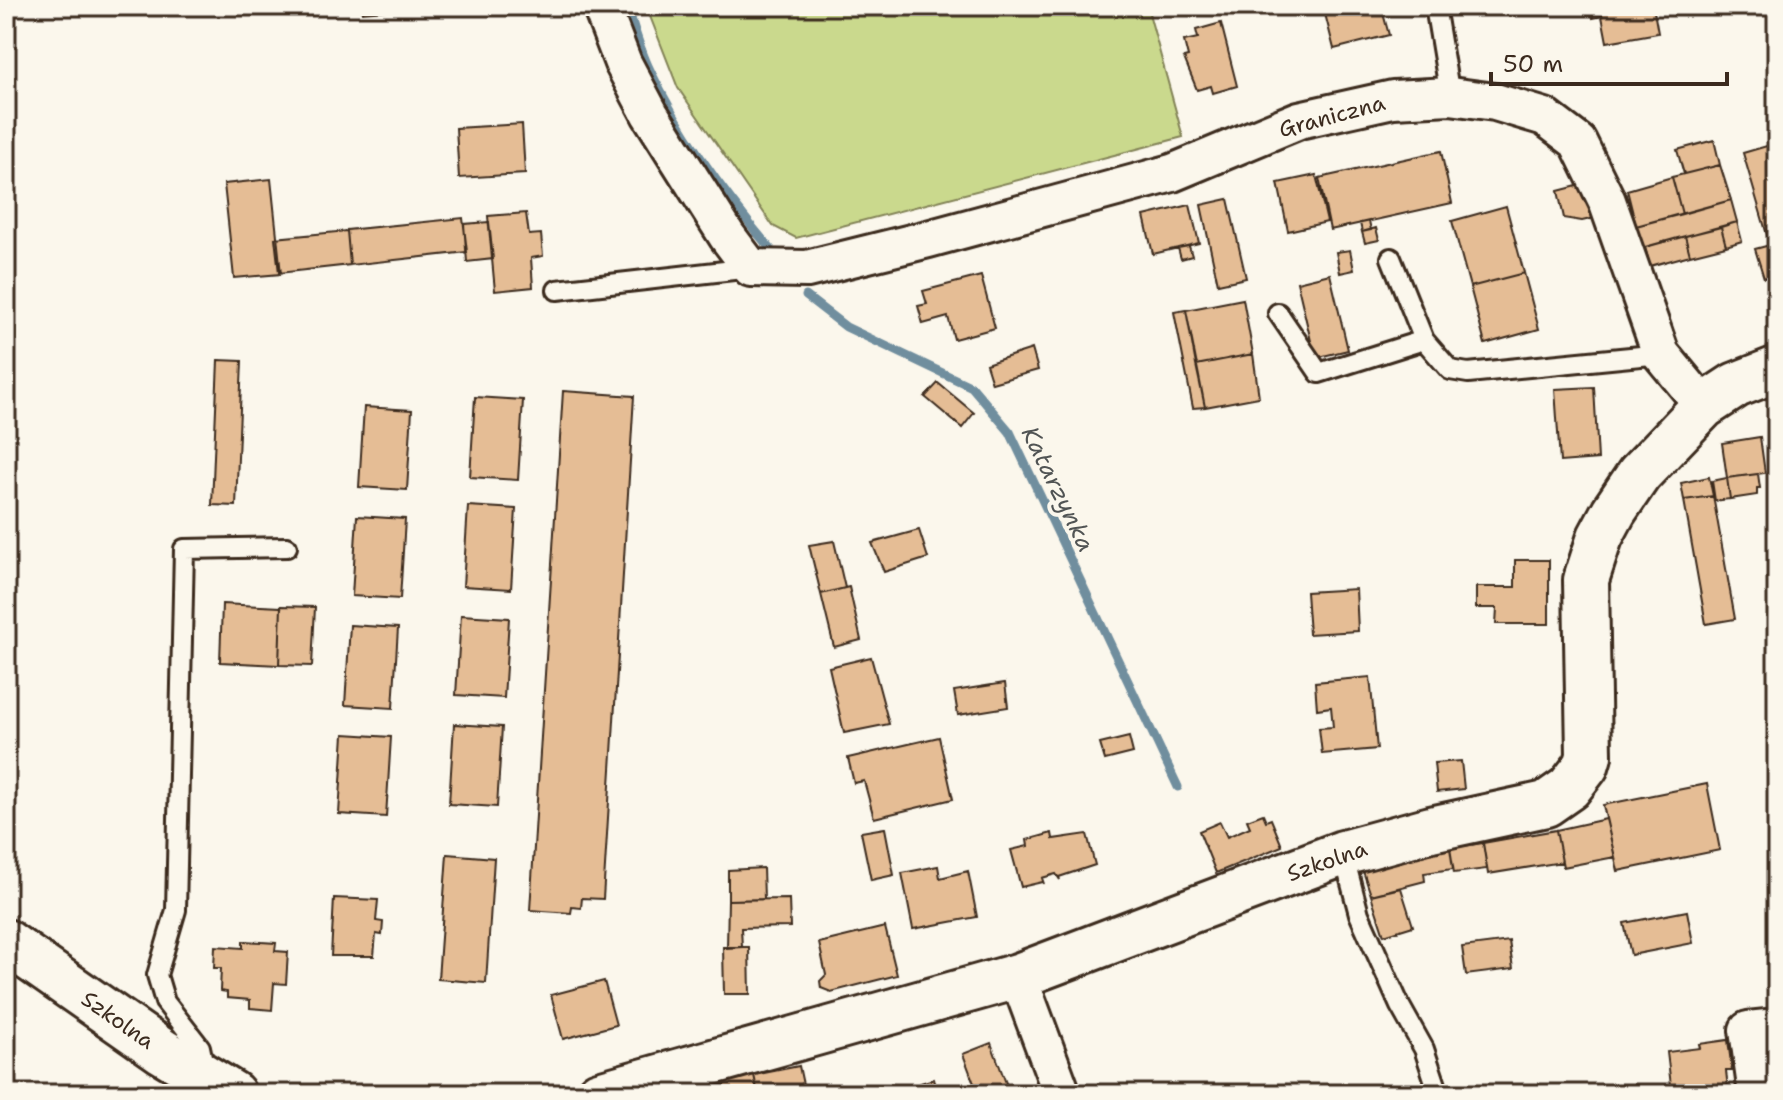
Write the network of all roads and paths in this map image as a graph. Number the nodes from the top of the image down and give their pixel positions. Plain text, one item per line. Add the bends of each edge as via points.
1 (601, 6) edge
2 (1435, 6) edge
3 (1450, 96) junction
4 (1391, 258) dead end
5 (751, 268) junction
6 (557, 290) dead end
7 (1278, 313) dead end
8 (1424, 340) junction
9 (1661, 354) junction
10 (1777, 369) edge
11 (1704, 406) junction
12 (287, 547) dead end
13 (1343, 853) junction
14 (6, 942) edge
15 (1018, 976) junction
16 (1777, 1027) edge
17 (220, 1087) edge
18 (599, 1094) edge
19 (1062, 1094) edge
20 (1439, 1094) edge
21 (1757, 1094) edge

1 - 5 street via 650,114
2 - 3 lane
3 - 5 street, Graniczna via 1393,99 1299,120 1172,173 807,269
3 - 9 street, Graniczna via 1545,117 1578,142 1607,201
4 - 8 lane
5 - 6 lane
7 - 8 lane via 1319,373
8 - 9 lane via 1450,370 1468,373
9 - 11 street, Graniczna
10 - 11 street, Szkolna via 1736,385
11 - 13 street, Szkolna via 1639,474 1591,559 1585,602 1589,756 1579,776 1546,804
12 - 17 lane via 184,549 176,910 157,975 165,1002 200,1047
13 - 15 street, Szkolna
13 - 20 lane via 1359,914 1424,1049
14 - 17 street, Szkolna
15 - 18 street, Szkolna
15 - 19 street
16 - 21 street via 1748,1030

